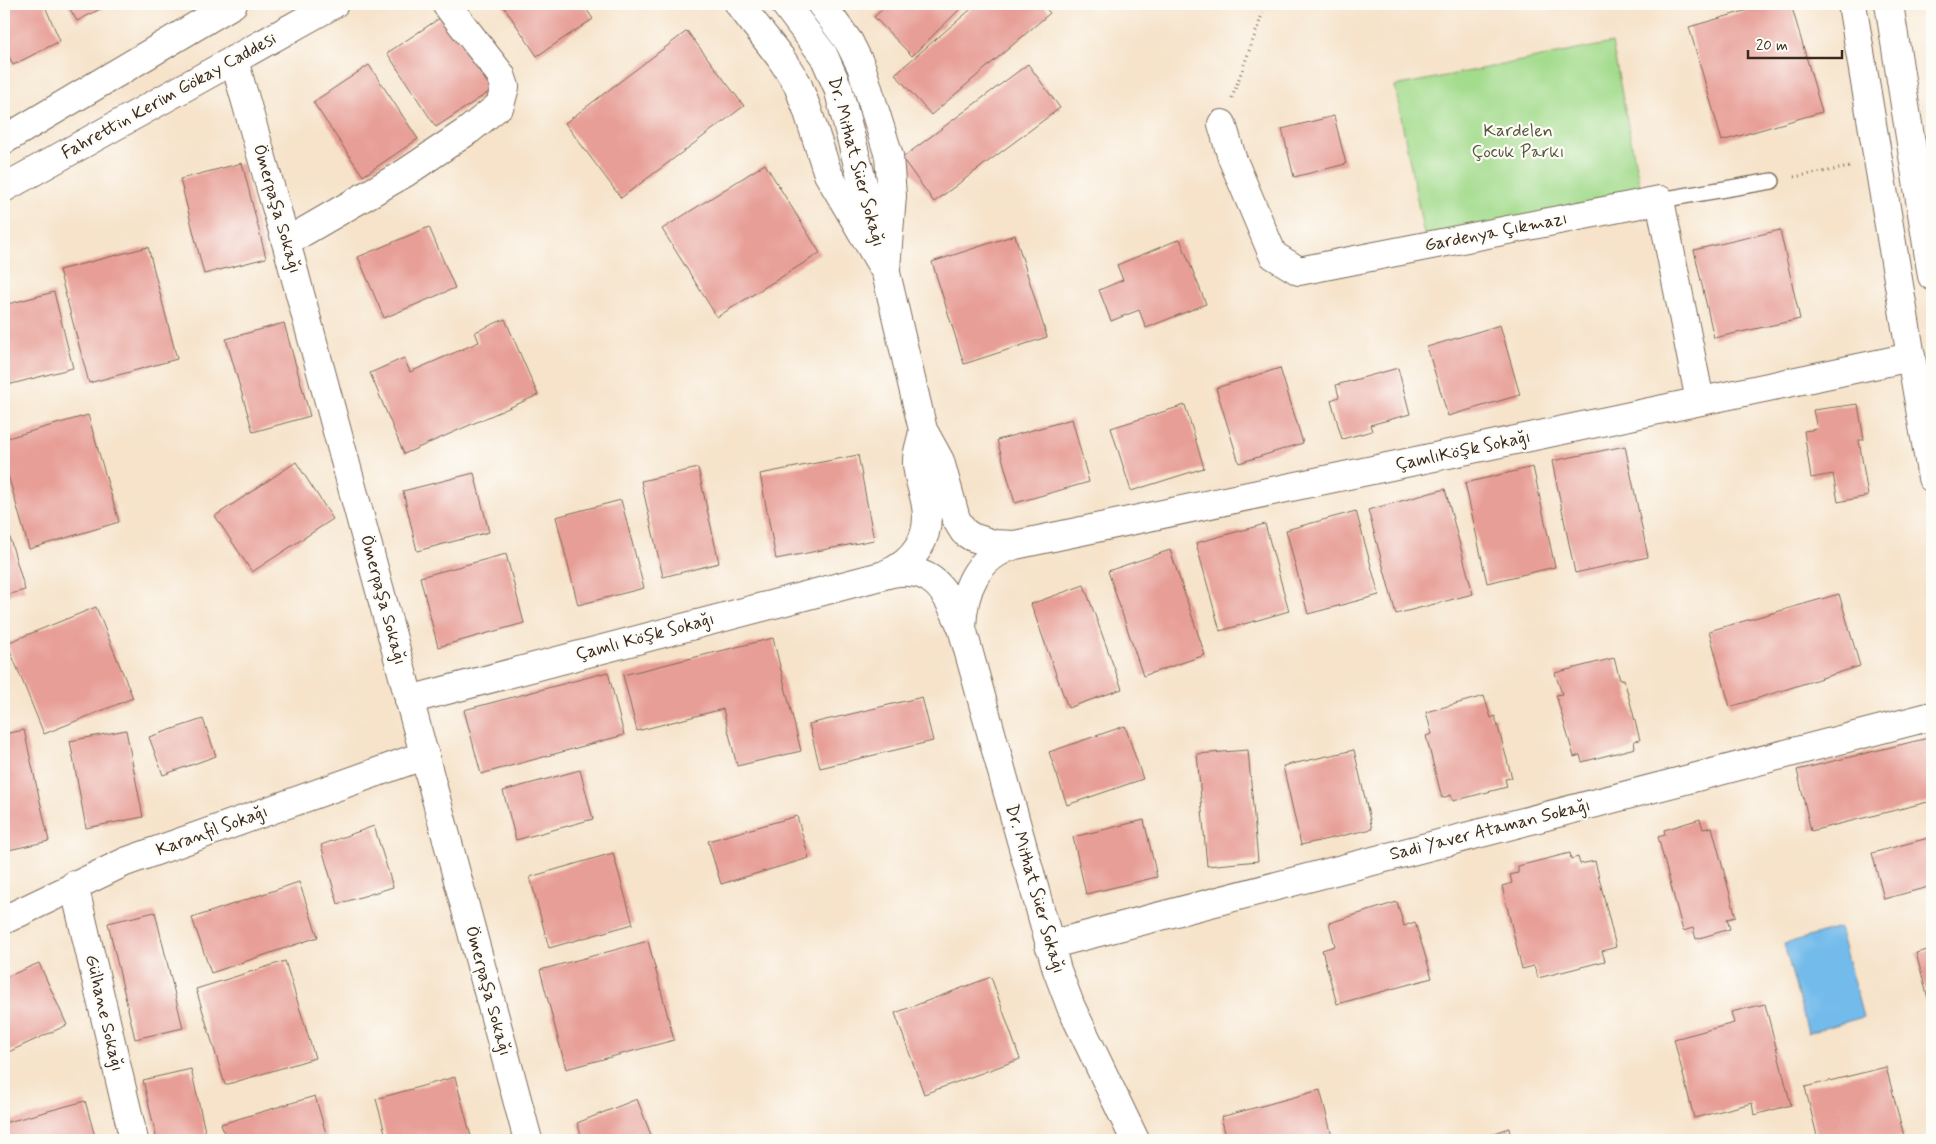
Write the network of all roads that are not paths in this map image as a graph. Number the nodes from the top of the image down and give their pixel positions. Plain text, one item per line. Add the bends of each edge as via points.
1 (233, 4) edge
2 (334, 4) edge
3 (446, 4) edge
4 (739, 4) edge
5 (785, 4) edge
6 (821, 4) edge
7 (1852, 4) edge
8 (1889, 4) edge
9 (234, 60) junction
10 (1222, 124) road end
11 (4, 140) edge
12 (1772, 180) road end
13 (4, 188) edge
14 (1660, 200) junction
15 (286, 242) junction
16 (886, 273) junction
17 (1932, 276) edge
18 (1910, 357) junction
19 (1700, 401) junction
20 (923, 430) junction
21 (1932, 478) edge
22 (1015, 545) junction
23 (880, 576) junction
24 (962, 628) junction
25 (409, 700) junction
26 (1932, 716) edge
27 (425, 755) junction
28 (74, 885) junction
29 (4, 920) edge
30 (1049, 945) junction
31 (134, 1140) edge
32 (528, 1140) edge
33 (1135, 1140) edge

1 - 11 street
2 - 9 street, Fahrettin Kerim Gökay Caddesi
3 - 15 street via 501,75 505,87 500,105 430,158
4 - 16 street, Dr. Mithat Süer Sokağı via 797,83 831,181
5 - 16 street, Dr. Mithat Süer Sokağı via 817,46 834,77
6 - 16 street, Dr. Mithat Süer Sokağı via 849,42 861,66 888,156 892,196
7 - 18 street
8 - 17 street via 1922,163
9 - 13 street, Fahrettin Kerim Gökay Caddesi
9 - 15 street, Ömerpaşa Sokağı
10 - 14 street, Gardenya Çıkmazı via 1232,158 1274,255 1299,271
12 - 14 lane
14 - 19 street
15 - 25 street, Ömerpaşa Sokağı
16 - 20 street, Dr. Mithat Süer Sokağı
18 - 19 street, ÇamlıKöşk Sokağı
18 - 21 street
19 - 22 street, ÇamlıKöşk Sokağı
20 - 22 street, Dr. Mithat Süer Sokağı via 940,461 952,511 964,532 986,543
20 - 23 street, Dr. Mithat Süer Sokağı via 917,463 926,506 927,530 911,558
22 - 24 street, Dr. Mithat Süer Sokağı via 990,557 973,577 964,602
23 - 24 street, Dr. Mithat Süer Sokağı via 905,571 926,576 942,590
23 - 25 street, Çamlı Köşk Sokağı
24 - 30 street, Dr. Mithat Süer Sokağı
25 - 27 street, Ömerpaşa Sokağı
26 - 30 street, Sadi Yaver Ataman Sokağı
27 - 28 street, Karanfil Sokağı via 125,862
27 - 32 street, Ömerpaşa Sokağı
28 - 29 street, Karanfil Sokağı
28 - 31 street, Gülhane Sokağı
30 - 33 street, Dr. Mithat Süer Sokağı via 1071,1007

